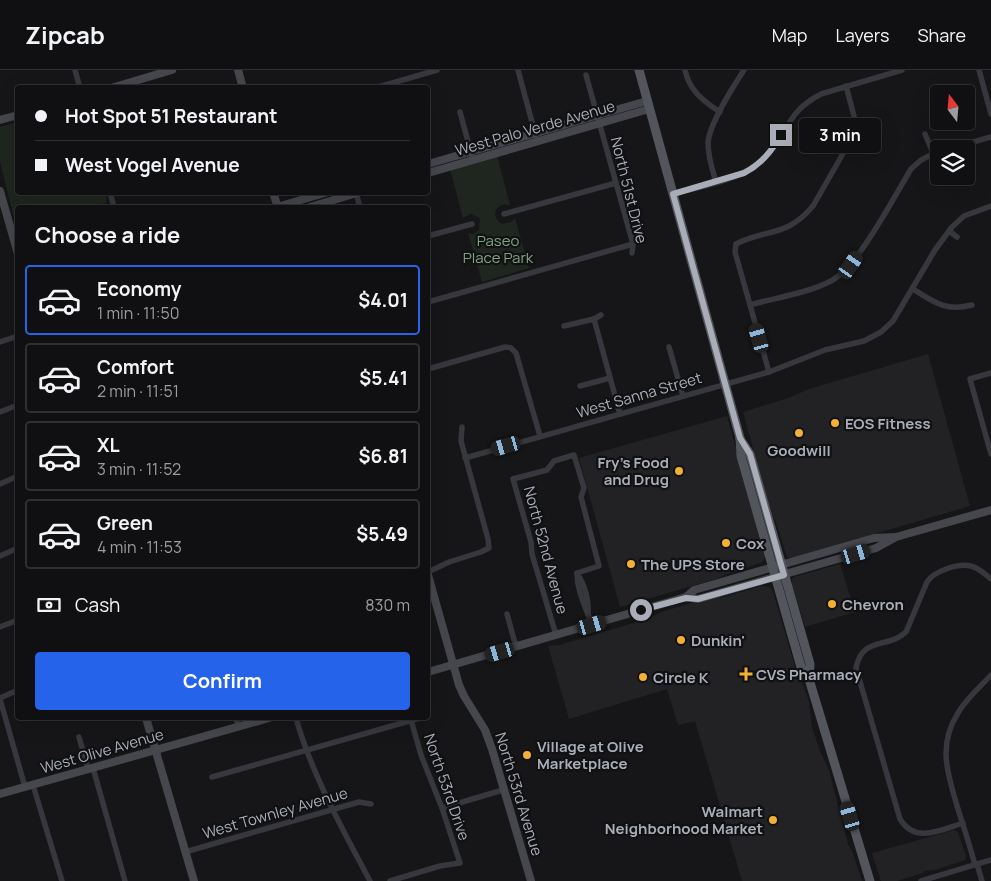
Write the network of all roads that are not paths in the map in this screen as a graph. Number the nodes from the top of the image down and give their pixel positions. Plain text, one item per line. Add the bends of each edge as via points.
1 (75, 70) edge
2 (172, 70) edge
3 (238, 70) edge
4 (437, 70) edge
5 (518, 70) edge
6 (639, 70) edge
7 (685, 70) edge
8 (744, 70) edge
9 (902, 70) edge
10 (979, 70) edge
11 (586, 75) dead end
12 (79, 85) edge
13 (121, 85) edge
14 (242, 85) edge
15 (386, 85) edge
16 (846, 86) junction
17 (648, 105) junction
18 (460, 112) dead end
19 (720, 112) junction
20 (991, 114) edge
21 (15, 116) edge
22 (0, 120) edge
23 (598, 120) junction
24 (924, 134) dead end
25 (537, 137) junction
26 (991, 137) edge
27 (975, 142) edge
28 (930, 143) edge
29 (930, 155) edge
30 (472, 156) junction
31 (430, 164) edge
32 (430, 172) edge
33 (716, 182) junction
34 (616, 183) junction
35 (0, 191) edge
36 (673, 194) junction
37 (318, 195) edge
38 (345, 195) edge
39 (284, 205) edge
40 (316, 205) edge
41 (991, 206) edge
42 (504, 214) dead end
43 (472, 224) dead end
44 (949, 231) junction
45 (15, 234) edge
46 (430, 235) edge
47 (957, 237) dead end
48 (633, 244) junction
49 (632, 253) dead end
50 (913, 289) junction
51 (430, 301) edge
52 (972, 304) dead end
53 (750, 305) junction
54 (601, 315) dead end
55 (594, 319) junction
56 (564, 326) dead end
57 (15, 337) edge
58 (0, 342) edge
59 (669, 346) dead end
60 (430, 368) edge
61 (769, 372) junction
62 (991, 373) edge
63 (610, 378) junction
64 (725, 384) junction
65 (580, 386) dead end
66 (683, 396) junction
67 (15, 406) edge
68 (0, 412) edge
69 (620, 414) junction
70 (462, 427) dead end
71 (540, 436) junction
72 (740, 438) junction
73 (991, 454) edge
74 (465, 458) junction
75 (15, 477) edge
76 (0, 484) edge
77 (991, 510) edge
78 (896, 537) junction
79 (15, 549) edge
80 (0, 556) edge
81 (781, 565) junction
82 (771, 568) junction
83 (430, 573) edge
84 (784, 575) junction
85 (774, 577) junction
86 (991, 579) edge
87 (430, 581) edge
88 (686, 598) junction
89 (507, 614) dead end
90 (15, 621) edge
91 (592, 625) junction
92 (0, 627) edge
93 (556, 635) junction
94 (516, 647) junction
95 (454, 665) junction
96 (430, 671) edge
97 (991, 675) edge
98 (809, 679) junction
99 (15, 692) edge
100 (0, 699) edge
101 (147, 720) edge
102 (236, 720) edge
103 (261, 720) edge
104 (297, 720) edge
105 (411, 720) joint
106 (238, 726) junction
107 (79, 737) dead end
108 (156, 750) junction
109 (306, 750) junction
110 (91, 769) junction
111 (212, 778) dead end
112 (33, 785) junction
113 (25, 787) junction
114 (503, 790) junction
115 (0, 794) edge
116 (371, 804) dead end
117 (442, 808) junction
118 (332, 809) junction
119 (963, 823) junction
120 (185, 852) junction
121 (991, 860) edge
122 (976, 865) junction
123 (62, 881) edge
124 (125, 881) edge
125 (194, 881) edge
126 (370, 881) edge
127 (390, 881) edge
128 (531, 881) edge
129 (870, 881) edge
130 (921, 881) edge
131 (982, 881) edge

1 - 12 street
2 - 13 main road
3 - 14 main road
4 - 15 street
5 - 25 street
6 - 17 main road
7 - 19 street via 697,94
8 - 19 street
9 - 16 street
10 - 20 street
11 - 23 street, North 51st Drive
16 - 33 street via 821,94 801,107 768,155 753,168
16 - 53 street via 854,116 853,136 813,206 790,226 736,244 735,252
17 - 23 main road, West Palo Verde Avenue
17 - 36 main road
18 - 30 street
19 - 33 street via 708,141
21 - 22 main road
23 - 25 main road, West Palo Verde Avenue
23 - 34 street, North 51st Drive
24 - 28 street
25 - 30 main road, West Palo Verde Avenue
26 - 27 street
29 - 53 street via 912,169 851,265 832,281
30 - 31 main road, West Palo Verde Avenue
30 - 32 main road, West Palo Verde Avenue
33 - 36 street
34 - 42 street
34 - 48 street, North 51st Drive
35 - 45 main road
36 - 64 main road
37 - 39 main road
38 - 40 main road
41 - 44 street, West Sanna Street via 964,216
43 - 46 street
44 - 47 street
44 - 50 street, West Sanna Street
48 - 49 street, North 51st Drive
48 - 51 street
50 - 52 street via 948,308
50 - 61 street, West Sanna Street via 893,321 881,332 864,341 825,350
53 - 61 street
54 - 55 street
55 - 56 street
55 - 63 street
57 - 58 street
59 - 66 street
60 - 71 street via 511,348 516,353
61 - 64 street, West Sanna Street
62 - 73 street via 970,379
63 - 65 street
63 - 69 street
64 - 66 street, West Sanna Street
64 - 72 main road
66 - 69 street, West Sanna Street
67 - 68 street
69 - 71 street, West Sanna Street
70 - 74 street
71 - 74 street, West Sanna Street
72 - 81 main road via 750,454
72 - 82 main road via 740,456
74 - 83 street via 489,548 449,562
75 - 76 street
77 - 78 main road
78 - 81 main road via 874,538
78 - 84 main road via 876,548
79 - 80 street
81 - 82 main road
81 - 84 main road
82 - 85 main road
82 - 88 main road via 694,590
84 - 85 main road
84 - 98 main road via 810,664
85 - 88 main road via 698,599
85 - 98 main road via 801,666
86 - 119 street via 971,566 962,565 936,572 930,576 906,632 869,646 859,656 856,668 904,826 913,832 931,833
87 - 95 main road, North 53rd Avenue
88 - 91 main road
89 - 94 street
90 - 92 street
91 - 93 main road
91 - 93 street, North 52nd Avenue via 582,601 577,573 599,566 581,497 584,488 574,455 554,461 547,470 513,479
93 - 94 main road
94 - 95 main road
95 - 96 main road
95 - 114 main road, North 53rd Avenue via 464,696 485,730
97 - 119 street via 958,712 946,743 948,775
98 - 129 main road
99 - 100 street
100 - 113 street
101 - 108 main road
102 - 106 street
103 - 106 main road, West Olive Avenue
104 - 109 street
105 - 109 street
105 - 117 street, North 53rd Drive via 420,755
106 - 108 main road, West Olive Avenue
107 - 110 street
108 - 110 main road, West Olive Avenue
108 - 120 main road
109 - 111 street
109 - 118 street
110 - 112 main road, West Olive Avenue
110 - 124 street
112 - 113 main road, West Olive Avenue
112 - 123 street
113 - 115 main road, West Olive Avenue
114 - 117 street
114 - 128 main road, North 53rd Avenue
116 - 118 street, West Townley Avenue via 359,802
117 - 127 street, North 53rd Drive via 460,862
118 - 120 street, West Townley Avenue
118 - 126 street
119 - 122 street
120 - 125 main road
121 - 122 street
122 - 130 street
122 - 131 street

